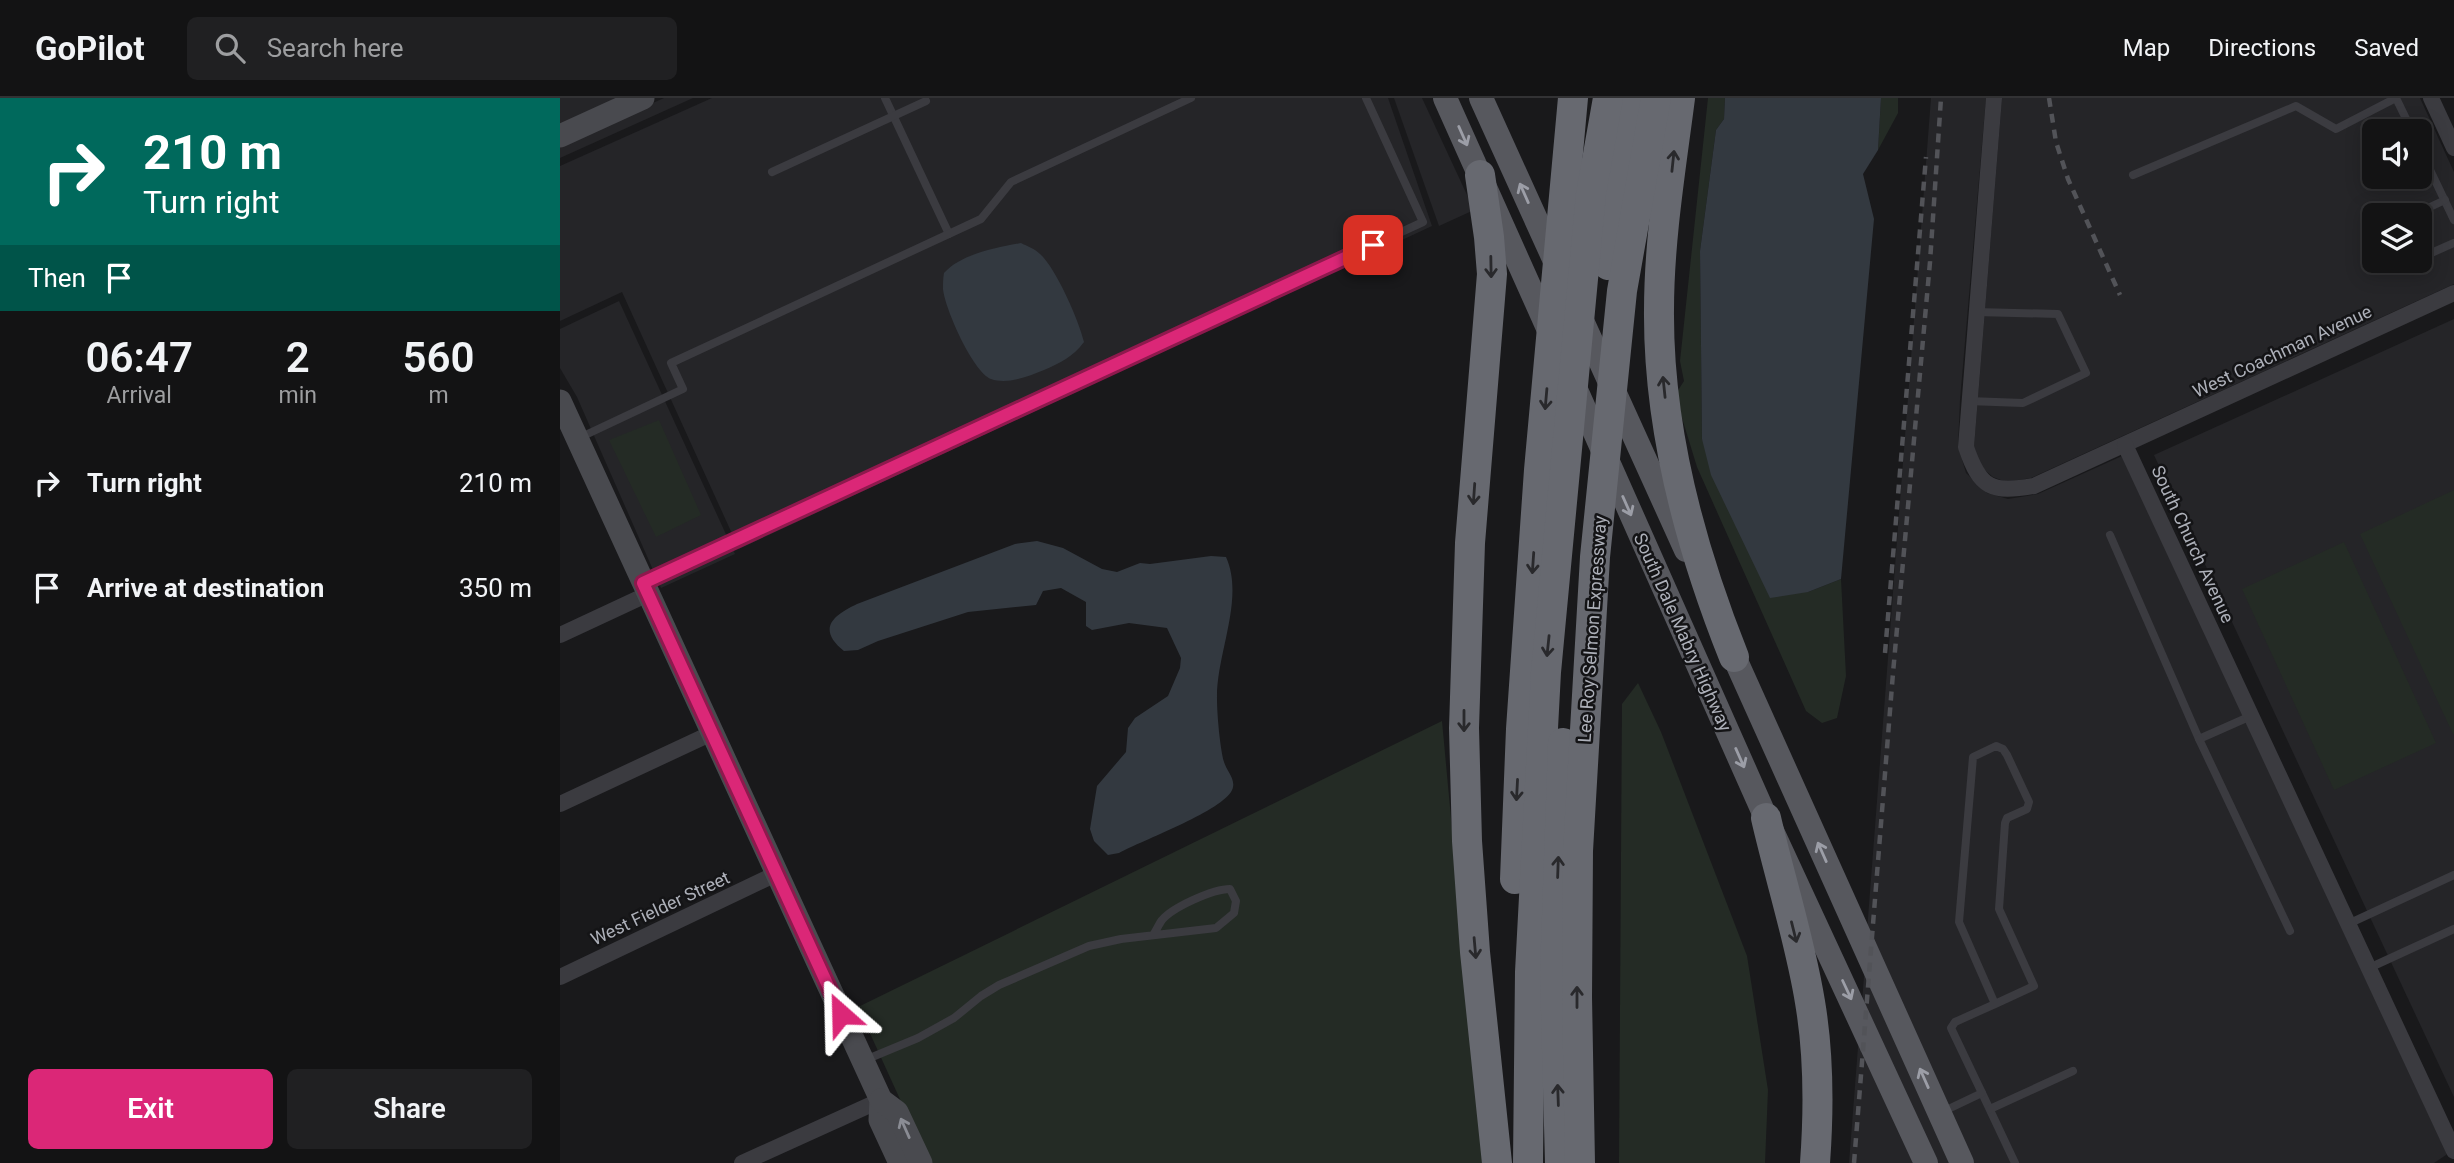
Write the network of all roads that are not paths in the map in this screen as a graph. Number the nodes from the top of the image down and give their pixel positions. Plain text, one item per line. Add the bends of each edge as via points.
1 (641, 98) edge
2 (885, 98) edge
3 (1191, 98) edge
4 (1366, 98) edge
5 (1445, 98) edge
6 (1481, 98) edge
7 (1573, 98) edge
8 (1608, 98) edge
9 (1614, 98) edge
10 (1627, 98) edge
11 (1656, 98) edge
12 (1994, 98) edge
13 (2431, 98) edge
14 (926, 101) dead end
15 (1679, 108) edge
16 (894, 116) junction
17 (2406, 119) edge
18 (560, 136) edge
19 (2454, 148) edge
20 (772, 172) dead end
21 (2432, 173) edge
22 (1480, 175) junction
23 (2133, 175) dead end
24 (2445, 200) junction
25 (2432, 206) edge
26 (2454, 220) edge
27 (949, 234) junction
28 (2454, 243) edge
29 (2432, 253) edge
30 (1609, 262) junction
31 (2454, 293) edge
32 (1976, 312) junction
33 (1968, 401) junction
34 (562, 409) edge
35 (577, 439) junction
36 (2125, 445) junction
37 (2110, 535) dead end
38 (1589, 545) junction
39 (646, 588) junction
40 (560, 635) edge
41 (1734, 657) junction
42 (2251, 716) junction
43 (712, 733) junction
44 (2199, 738) junction
45 (560, 804) edge
46 (1766, 818) junction
47 (776, 874) junction
48 (2454, 875) edge
49 (2348, 924) junction
50 (2454, 929) edge
51 (2290, 932) dead end
52 (1153, 935) junction
53 (2369, 968) junction
54 (560, 977) edge
55 (1995, 1004) junction
56 (863, 1061) junction
57 (2073, 1071) dead end
58 (1982, 1093) junction
59 (881, 1100) junction
60 (1990, 1109) junction
61 (1940, 1113) junction
62 (2454, 1151) edge
63 (1581, 1156) edge
64 (2454, 1160) edge
65 (742, 1163) edge
66 (900, 1163) edge
67 (921, 1163) edge
68 (1497, 1163) edge
69 (1517, 1163) edge
70 (1528, 1163) edge
71 (1560, 1163) edge
72 (1815, 1163) edge
73 (1926, 1163) edge
74 (1962, 1163) edge
75 (2015, 1163) edge
76 (2449, 1163) edge

1 - 18 street
2 - 16 lane
3 - 27 lane via 1011,182 981,219
4 - 39 lane via 1423,222
5 -> 22 main road, South Dale Mabry Highway
41 -> 6 main road, South Dale Mabry Highway
7 -> 69 highway via 1539,470 1516,820 1513,992
8 -> 70 highway via 1591,194 1546,672 1532,912
9 - 30 highway
10 - 30 highway
11 - 38 highway, Lee Roy Selmon Expressway via 1622,291
12 - 32 street
13 - 19 street
14 - 16 lane
41 -> 15 highway via 1684,506 1663,384 1660,285
16 - 20 lane
16 - 27 lane
17 - 23 lane via 2396,98 2336,129 2296,106
21 - 24 lane
22 -> 46 main road, South Dale Mabry Highway
22 -> 68 highway via 1492,274 1470,543 1464,729 1475,952
24 - 25 lane
24 - 26 lane
27 - 35 lane via 671,363 683,389
28 - 29 lane
30 - 38 highway
31 - 36 street, West Coachman Avenue
32 - 33 street
32 - 33 lane via 2058,314 2086,373 2023,403
33 - 36 street via 1966,447 1974,471 1989,485 2006,491 2034,486
34 - 35 street
35 - 39 street
36 - 42 street, South Church Avenue
37 - 44 lane
63 -> 38 highway, Lee Roy Selmon Expressway via 1578,851
71 -> 38 highway via 1555,973 1558,842 1565,705
39 - 40 street
39 - 43 street
61 -> 41 main road, South Dale Mabry Highway
42 - 44 lane
42 - 49 street, South Church Avenue
43 - 45 street
43 - 47 street
44 - 51 lane
46 -> 72 highway via 1812,1018 1819,1104
46 -> 73 main road, South Dale Mabry Highway
47 - 54 street, West Fielder Street
47 - 56 street
48 - 49 lane
49 - 53 street, South Church Avenue
50 - 53 lane
52 - 52 lane via 1216,928 1234,913 1236,901 1230,889 1203,895 1163,919
52 - 56 lane via 1076,952 999,985 954,1018
53 - 62 street, South Church Avenue
55 - 55 lane via 1959,922 1973,757 1996,746 2007,755 2029,802 2027,809 2005,822 1999,909 2034,986
55 - 58 lane via 1951,1028
56 - 59 street
57 - 60 lane
58 - 60 lane
58 - 61 lane
59 - 65 street
59 - 66 street via 880,1120
67 -> 59 street via 897,1112
60 - 75 lane
61 - 74 main road, South Dale Mabry Highway
64 - 76 street

